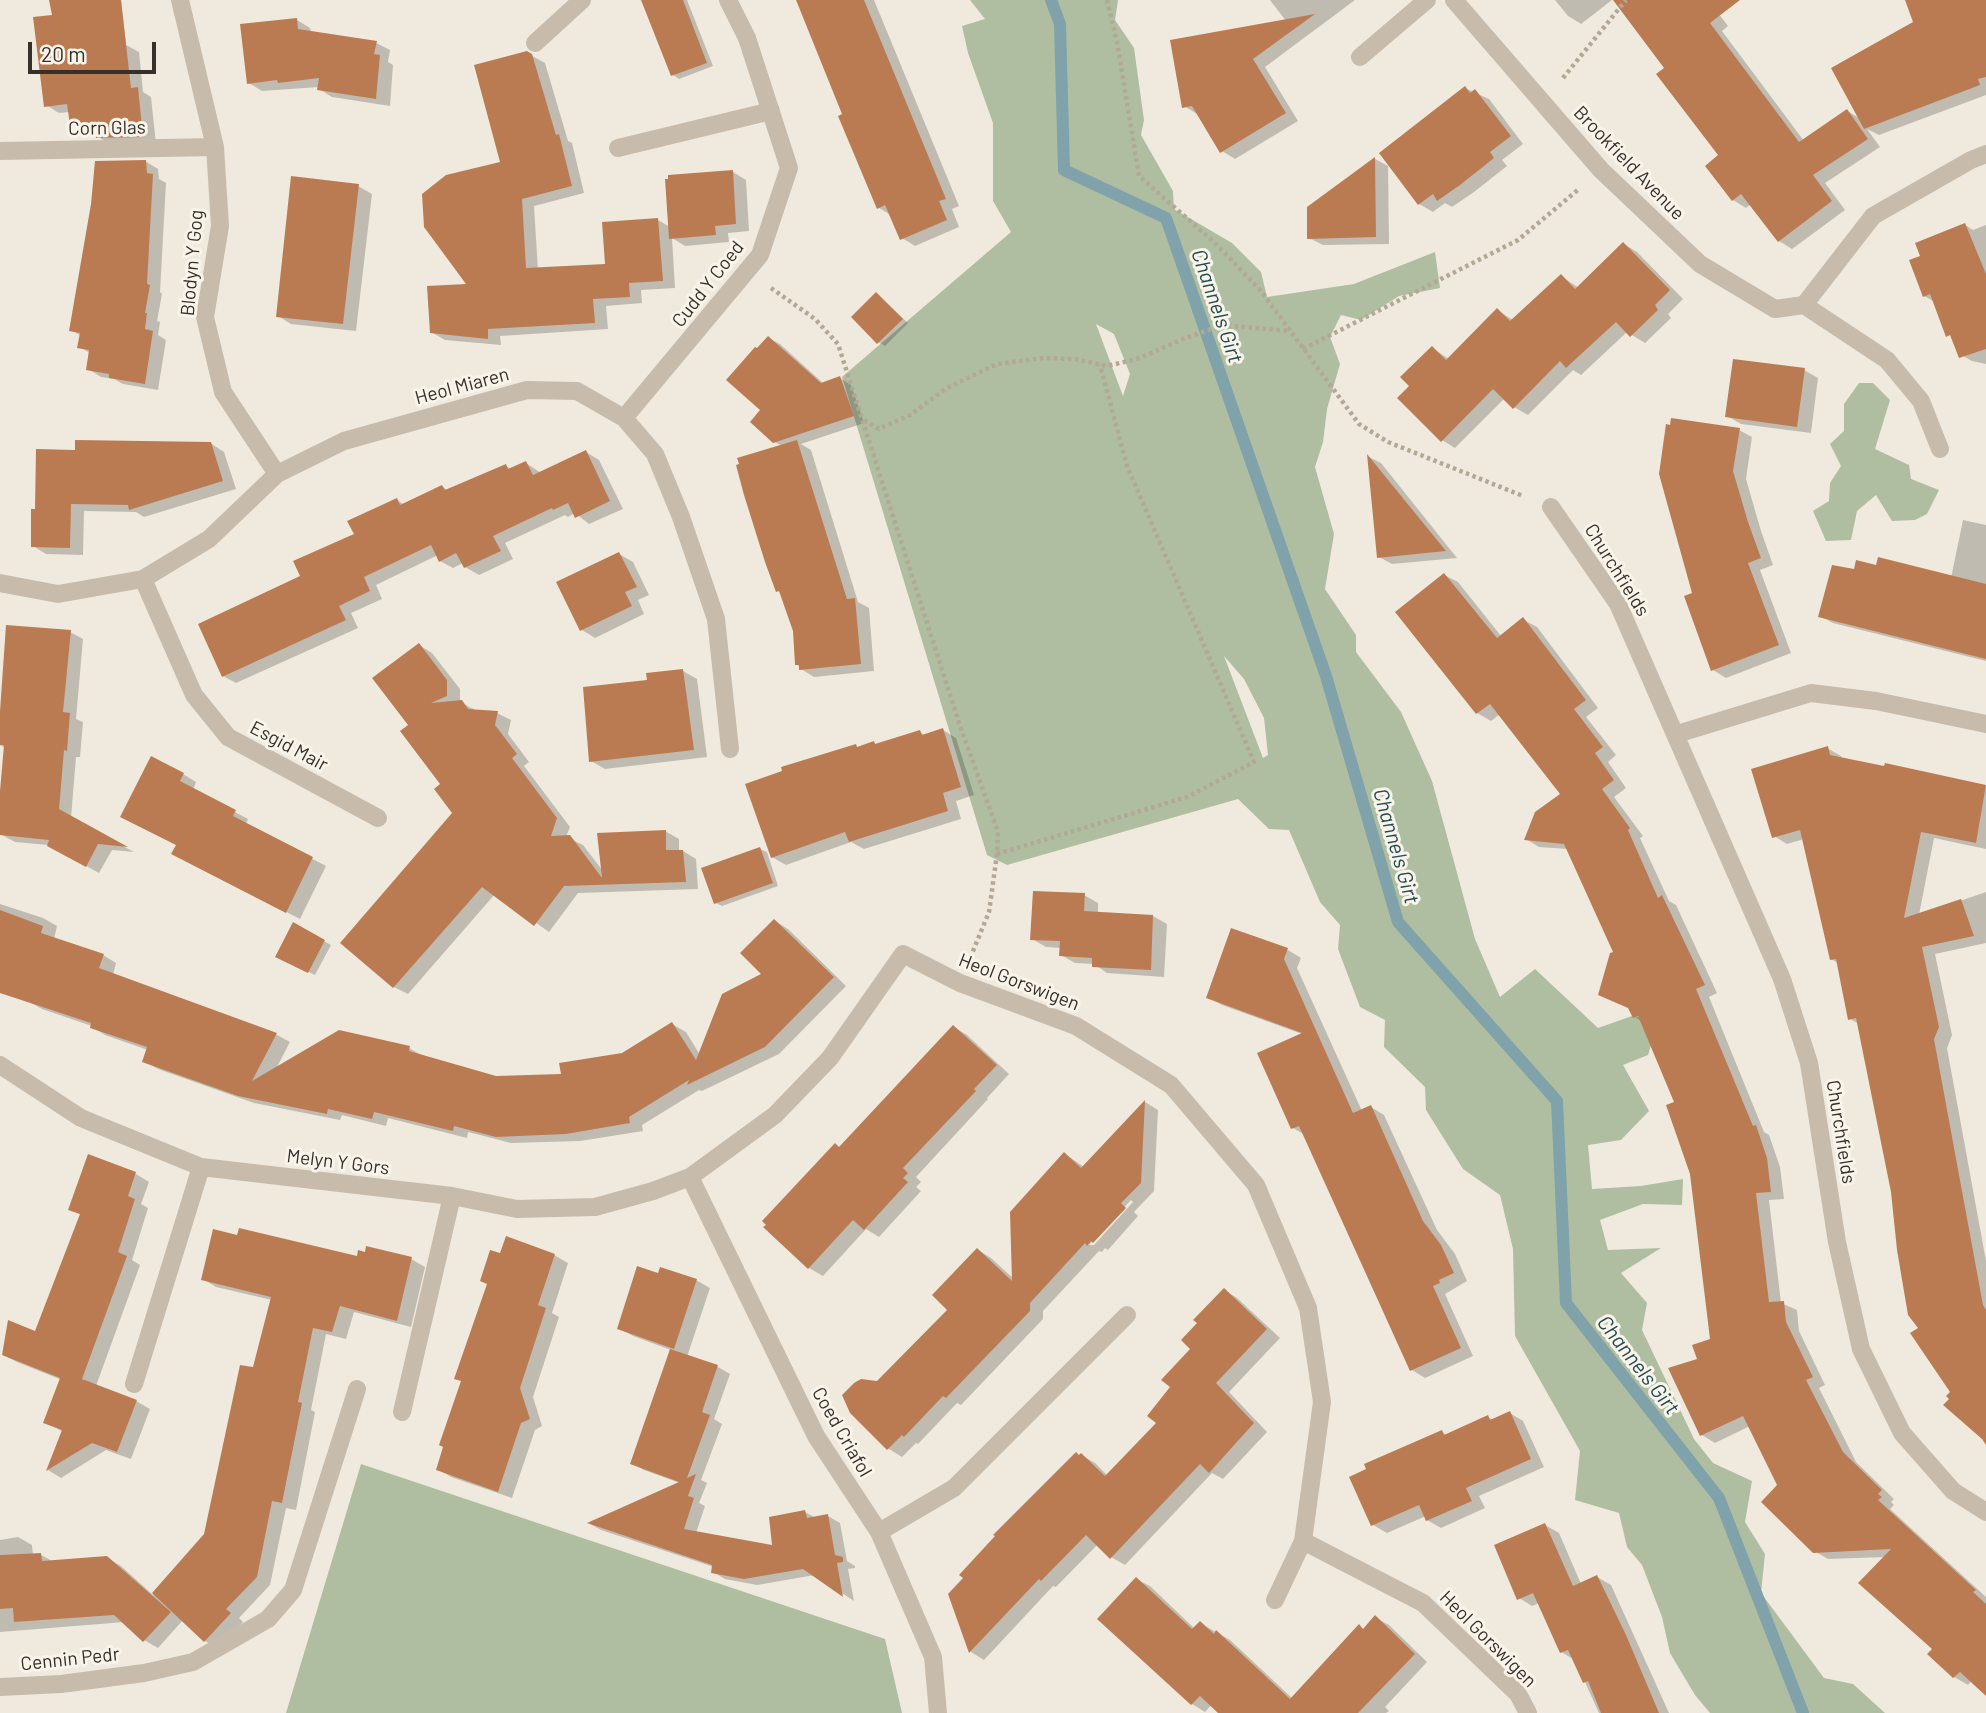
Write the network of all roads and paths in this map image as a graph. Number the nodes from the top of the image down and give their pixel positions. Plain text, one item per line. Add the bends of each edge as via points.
1 (180, 0) edge
2 (582, 0) edge
3 (729, 0) edge
4 (1107, 0) edge
5 (1427, 0) edge
6 (1454, 0) edge
7 (1626, 0) edge
8 (535, 43) dead end
9 (1360, 57) dead end
10 (1542, 103) junction
11 (771, 111) junction
12 (215, 147) junction
13 (618, 148) dead end
14 (0, 151) edge
15 (1986, 154) edge
16 (1601, 170) junction
17 (748, 271) junction
18 (1804, 305) junction
19 (1290, 331) junction
20 (1303, 349) junction
21 (1100, 365) junction
22 (624, 418) junction
23 (863, 420) junction
24 (1940, 449) dead end
25 (277, 474) junction
26 (1551, 507) joint
27 (143, 579) junction
28 (0, 583) edge
29 (1986, 724) edge
30 (1676, 734) junction
31 (730, 749) dead end
32 (378, 818) dead end
33 (997, 854) junction
34 (960, 983) junction
35 (0, 1065) edge
36 (201, 1167) junction
37 (690, 1177) junction
38 (452, 1196) junction
39 (1127, 1315) dead end
40 (134, 1384) dead end
41 (357, 1389) dead end
42 (402, 1412) dead end
43 (1986, 1512) edge
44 (879, 1532) junction
45 (1303, 1541) junction
46 (1275, 1600) dead end
47 (0, 1687) edge
48 (938, 1713) edge
49 (1528, 1713) edge

1 - 12 street, Blodyn Y Gog
2 - 8 street
3 - 11 street, Cudd Y Coed
4 - 19 path via 1139,176 1215,243 1261,291
5 - 9 street
6 - 10 street, Brookfield Avenue
7 - 10 path
10 - 16 street, Brookfield Avenue
11 - 13 street
11 - 17 street, Cudd Y Coed via 789,168 760,255
12 - 14 street, Corn Glas
12 - 25 street, Blodyn Y Gog via 220,226 205,317 223,392
15 - 18 street via 1873,216
16 - 18 street, Brookfield Avenue via 1700,264 1775,309
16 - 20 path via 1518,240
17 - 22 street, Cudd Y Coed
17 - 23 path via 815,319 838,344
18 - 24 street via 1887,360 1921,401
19 - 20 path
19 - 21 path via 1222,326 1137,359
20 - 26 path via 1359,424 1388,442
21 - 23 path via 1043,358 997,364 879,429
21 - 33 path via 1127,466 1254,762 1187,797
22 - 25 street, Heol Miaren via 577,391 527,390 344,441
22 - 31 street, Heol Miaren via 655,454 716,619
23 - 33 path via 998,832
25 - 27 street, Heol Miaren via 209,539
26 - 30 street, Churchfields via 1618,604
27 - 28 street, Heol Miaren via 58,594
27 - 32 street, Esgid Mair via 194,695 228,737
29 - 30 street via 1811,693
30 - 43 street, Churchfields via 1782,979 1809,1063 1861,1349 1902,1433 1953,1491
33 - 34 path via 989,912
34 - 37 street, Heol Gorswigen via 904,954 830,1058 775,1115
34 - 45 street, Heol Gorswigen via 1076,1026 1171,1084 1256,1185 1308,1308 1322,1402
35 - 36 street, Melyn Y Gors via 80,1118
36 - 38 street, Melyn Y Gors
36 - 40 street
37 - 38 street, Melyn Y Gors via 595,1207 517,1209
37 - 44 street, Coed Criafol via 816,1436
38 - 42 street
39 - 44 street via 954,1488
41 - 47 street, Cennin Pedr via 293,1590 268,1619 193,1662 61,1684
44 - 48 street, Coed Criafol via 933,1657
45 - 46 street, Heol Gorswigen
45 - 49 street, Heol Gorswigen via 1423,1602 1518,1694

